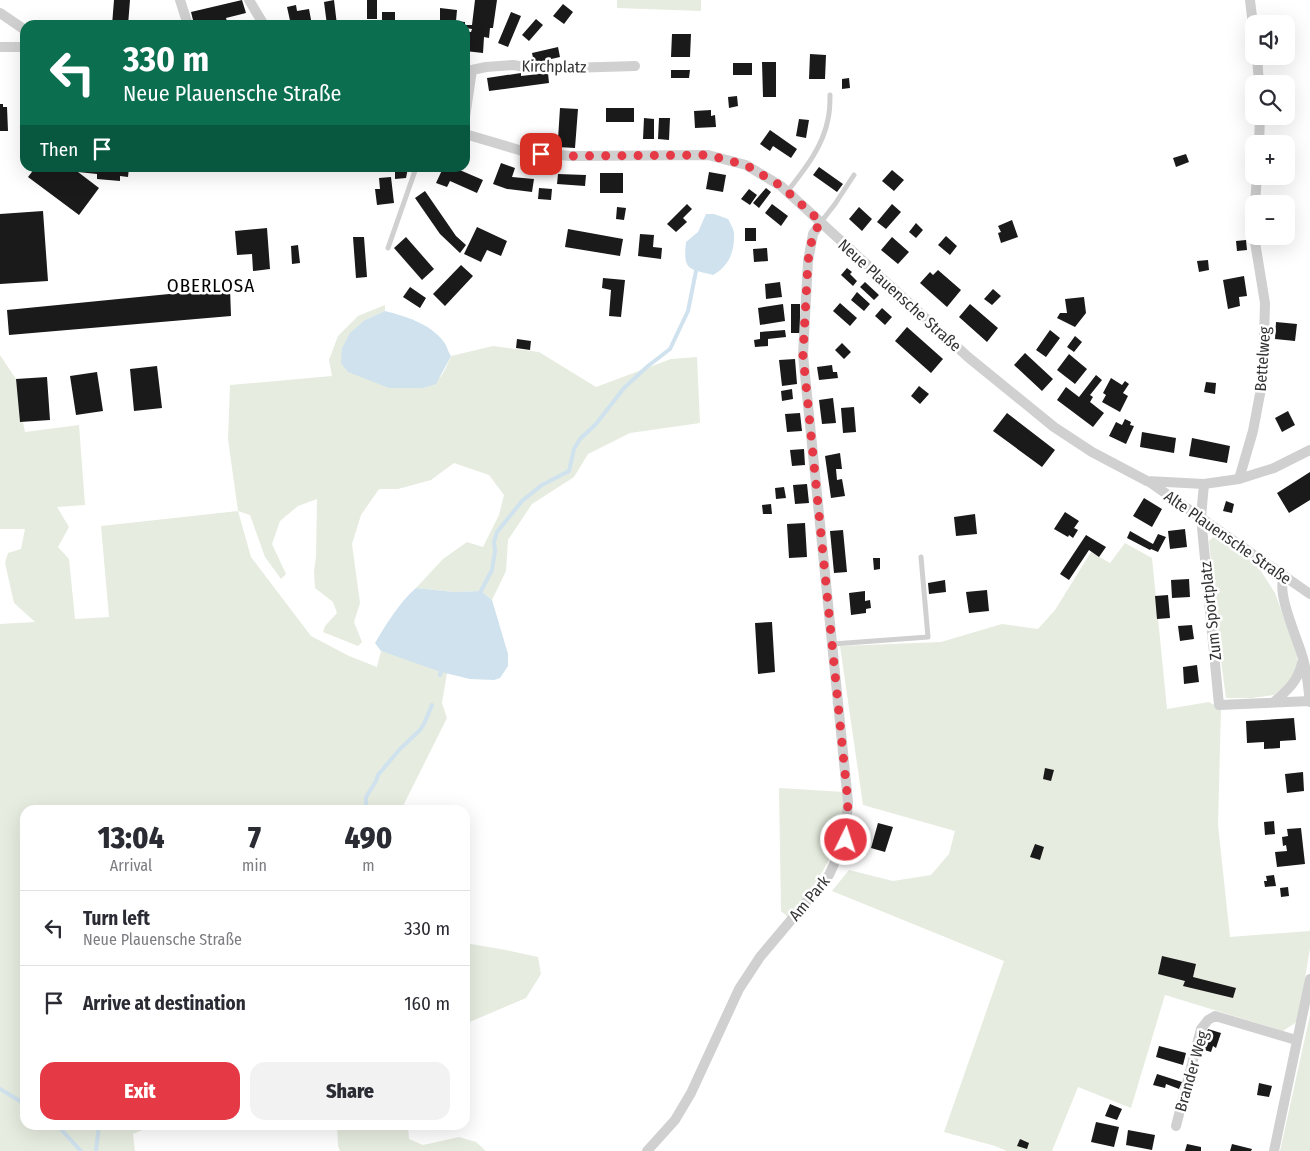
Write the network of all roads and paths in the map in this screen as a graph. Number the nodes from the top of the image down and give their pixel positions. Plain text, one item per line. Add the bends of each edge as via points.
1 (180, 0) edge
2 (249, 0) edge
3 (1250, 0) edge
4 (0, 13) edge
5 (1252, 15) edge
6 (186, 20) edge
7 (261, 20) edge
8 (20, 27) edge
9 (0, 47) edge
10 (20, 47) edge
11 (635, 66) dead end
12 (470, 69) edge
13 (830, 95) dead end
14 (470, 135) edge
15 (415, 172) edge
16 (854, 175) dead end
17 (787, 192) junction
18 (821, 222) junction
19 (1255, 245) edge
20 (388, 248) dead end
21 (1310, 450) edge
22 (1239, 479) junction
23 (1147, 481) junction
24 (1204, 484) junction
25 (1201, 517) junction
26 (922, 557) dead end
27 (1284, 577) junction
28 (1310, 594) edge
29 (833, 644) junction
30 (1303, 657) junction
31 (1310, 701) edge
32 (1274, 702) junction
33 (1310, 979) edge
34 (1296, 1040) junction
35 (1176, 1126) dead end
36 (647, 1151) edge
37 (1274, 1151) edge

1 - 6 street
2 - 7 street
3 - 5 street
4 - 8 street
9 - 10 street
11 - 12 street, Kirchplatz via 537,69 513,65
13 - 17 lane via 828,120 821,143
14 - 17 street, Neue Plauensche Straße via 526,152 571,156 708,155 746,165
15 - 20 lane
16 - 18 lane
17 - 18 street, Neue Plauensche Straße
18 - 23 street, Neue Plauensche Straße via 968,357 1054,427 1092,452
18 - 29 street, Am Park via 813,234 808,261 803,355
19 - 22 street, Bettelweg via 1265,303 1263,378 1253,431
21 - 22 street, Neue Plauensche Straße via 1274,468
22 - 24 street, Neue Plauensche Straße
23 - 24 street, Neue Plauensche Straße
23 - 25 street, Alte Plauensche Straße
24 - 25 street
25 - 27 street, Alte Plauensche Straße
25 - 32 street, Zum Sportplatz via 1219,705
26 - 29 lane via 928,637
27 - 28 street, Alte Plauensche Straße
27 - 30 street via 1284,598
29 - 36 street, Am Park via 848,802 846,840 829,875 760,957 739,989 687,1100 675,1120
30 - 31 street
30 - 32 street via 1299,676
31 - 32 street
33 - 34 street
34 - 35 street, Brander Weg via 1215,1016 1208,1020 1201,1029
34 - 37 street

